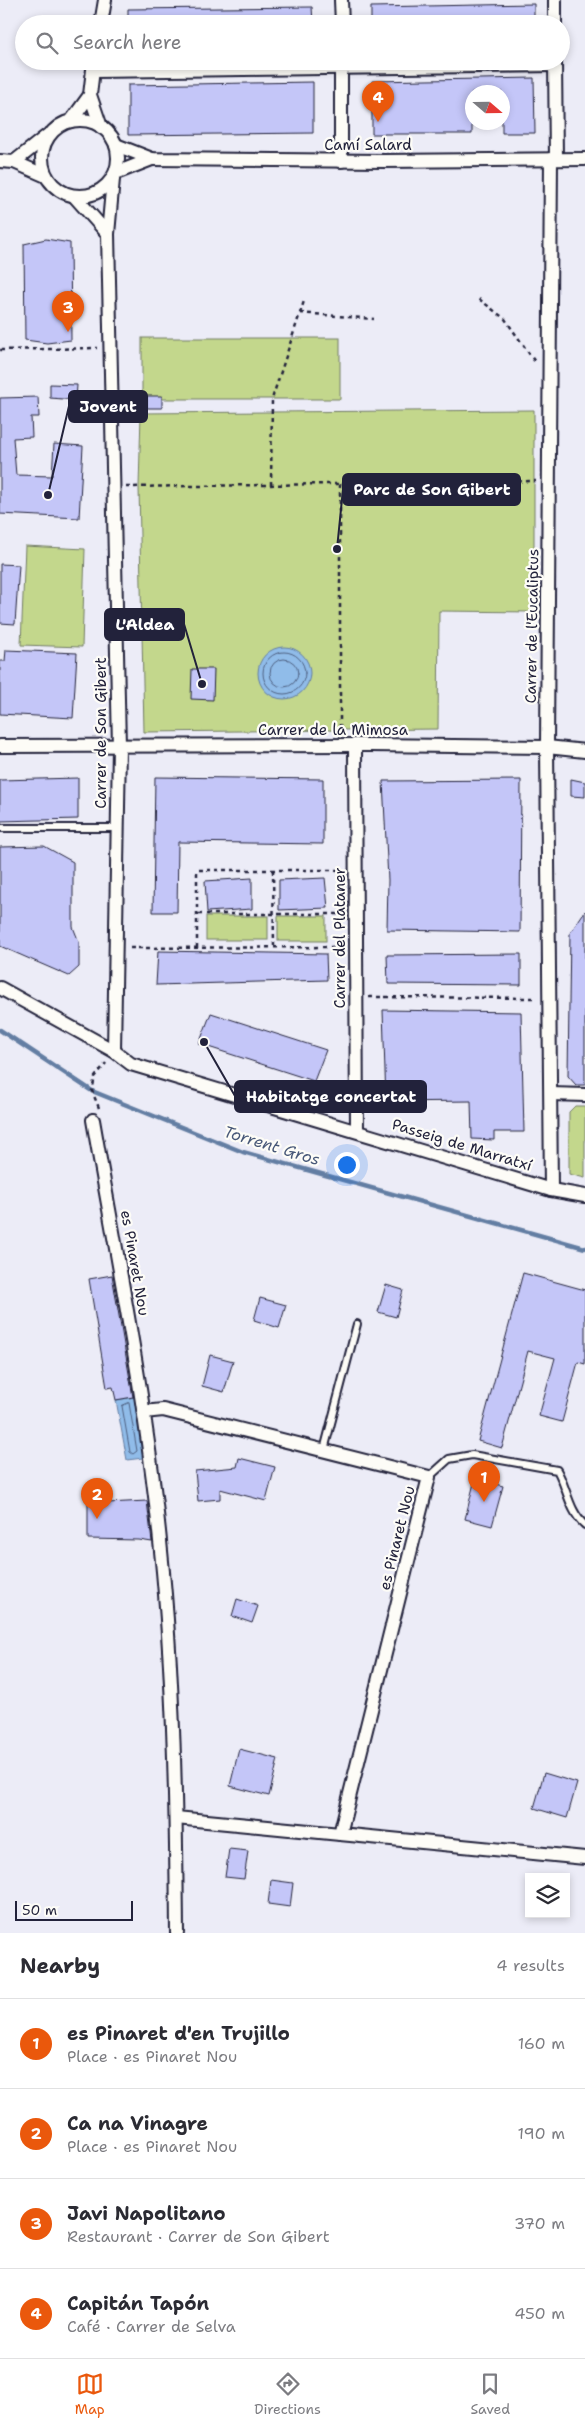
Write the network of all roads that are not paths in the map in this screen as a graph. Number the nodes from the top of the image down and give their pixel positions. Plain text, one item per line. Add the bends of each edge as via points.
1 (105, 0) edge
2 (341, 0) edge
3 (555, 0) edge
4 (102, 15) edge
5 (342, 15) edge
6 (555, 15) edge
7 (93, 70) edge
8 (341, 70) edge
9 (556, 70) edge
10 (90, 95) junction
11 (70, 121) junction
12 (101, 126) junction
13 (50, 134) junction
14 (116, 145) junction
15 (152, 159) junction
16 (553, 159) junction
17 (585, 159) edge
18 (0, 161) edge
19 (341, 161) junction
20 (14, 162) junction
21 (46, 176) junction
22 (114, 176) junction
23 (75, 197) junction
24 (108, 234) junction
25 (0, 746) edge
26 (119, 746) junction
27 (355, 746) junction
28 (546, 747) junction
29 (585, 751) edge
30 (0, 828) edge
31 (118, 828) junction
32 (0, 988) edge
33 (114, 1051) junction
34 (551, 1094) junction
35 (585, 1095) edge
36 (93, 1120) road end
37 (357, 1130) junction
38 (551, 1190) junction
39 (585, 1196) edge
40 (357, 1324) dead end
41 (144, 1412) junction
42 (324, 1450) junction
43 (429, 1477) junction
44 (585, 1525) edge
45 (176, 1818) junction
46 (340, 1834) junction
47 (585, 1858) edge
48 (177, 1933) edge

1 - 4 street
2 - 5 street
3 - 6 street
7 - 10 street
8 - 19 street
9 - 16 street, Carrer de l'Eucaliptus
10 - 11 street
10 - 12 street
11 - 12 street via 81,120
11 - 13 street
12 - 14 street
13 - 20 street
13 - 21 street via 42,154
14 - 15 street, Camí Salard
14 - 22 street via 118,154
15 - 19 street, Camí Salard
15 - 22 street, Camí Salard
16 - 17 street, Camí Salard
16 - 19 street, Camí Salard
16 - 28 street, Carrer de l'Eucaliptus
18 - 20 street
20 - 21 street
21 - 23 street via 53,186
22 - 23 street via 96,193
22 - 24 street, Carrer de Son Gibert
23 - 24 street
24 - 26 street, Carrer de Son Gibert
25 - 26 street, Carrer de la Mimosa
26 - 27 street, Carrer de la Mimosa
26 - 31 street, Carrer de Son Gibert
27 - 28 street, Carrer de la Mimosa
27 - 37 street, Carrer del Plataner
28 - 29 street, Carrer de la Mimosa
28 - 34 street, Carrer de l'Eucaliptus
30 - 31 lane
31 - 33 street, Carrer de Son Gibert
32 - 33 street, Passeig de Marratxí
33 - 37 street, Passeig de Marratxí via 131,1064
34 - 35 street
34 - 38 street, Carrer de l'Eucaliptus
36 - 41 street, es Pinaret Nou
37 - 38 street, Passeig de Marratxí
38 - 39 street, Passeig de Marratxí
40 - 42 lane
41 - 42 street, es Pinaret Nou via 164,1410
41 - 45 street, es Pinaret Nou via 161,1552
42 - 43 street, es Pinaret Nou
43 - 44 lane via 449,1459 472,1455 557,1470 574,1514
43 - 46 street, es Pinaret Nou
45 - 46 street
45 - 48 street, es Pinaret Nou
46 - 47 street

